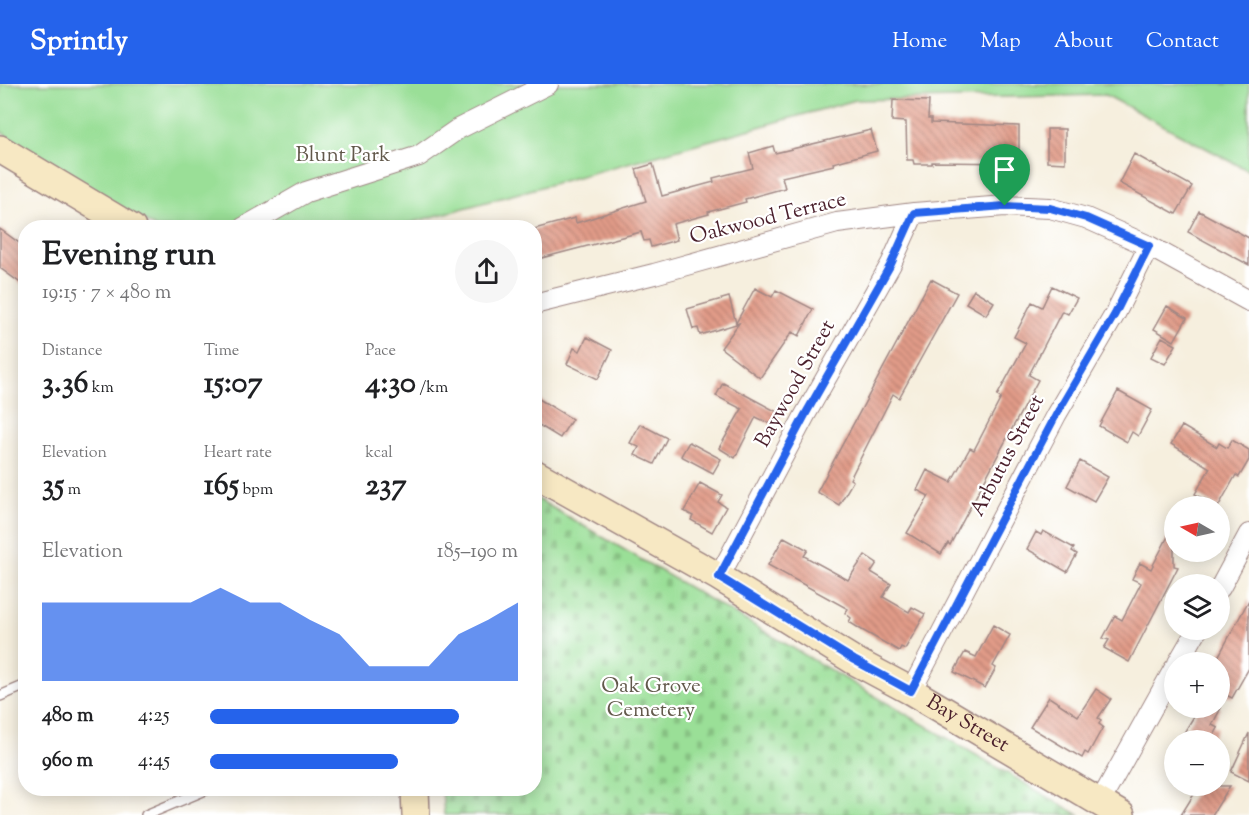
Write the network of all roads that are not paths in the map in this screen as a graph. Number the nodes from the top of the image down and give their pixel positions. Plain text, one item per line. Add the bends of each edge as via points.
1 (548, 84) edge
2 (0, 148) edge
3 (914, 213) junction
4 (119, 220) edge
5 (257, 220) edge
6 (1149, 246) junction
7 (1249, 301) edge
8 (542, 302) edge
9 (542, 477) edge
10 (1249, 534) edge
11 (1228, 574) edge
12 (719, 577) junction
13 (18, 688) edge
14 (911, 691) junction
15 (1164, 691) edge
16 (0, 696) edge
17 (191, 796) edge
18 (415, 796) edge
19 (1111, 808) edge
20 (146, 815) edge
21 (416, 815) edge

1 - 5 street via 458,129 419,156 306,192
2 - 4 main road
3 - 6 street, Oakwood Terrace via 1005,206 1050,208 1086,218
3 - 8 street, Oakwood Terrace via 837,223
3 - 12 street, Baywood Street via 891,264
6 - 7 street, Oakwood Terrace
6 - 14 street, Arbutus Street
9 - 12 main road, Bay Street
10 - 11 street
12 - 14 main road, Bay Street
13 - 16 lane
14 - 19 main road, Bay Street
15 - 19 street
17 - 20 lane
18 - 21 main road

